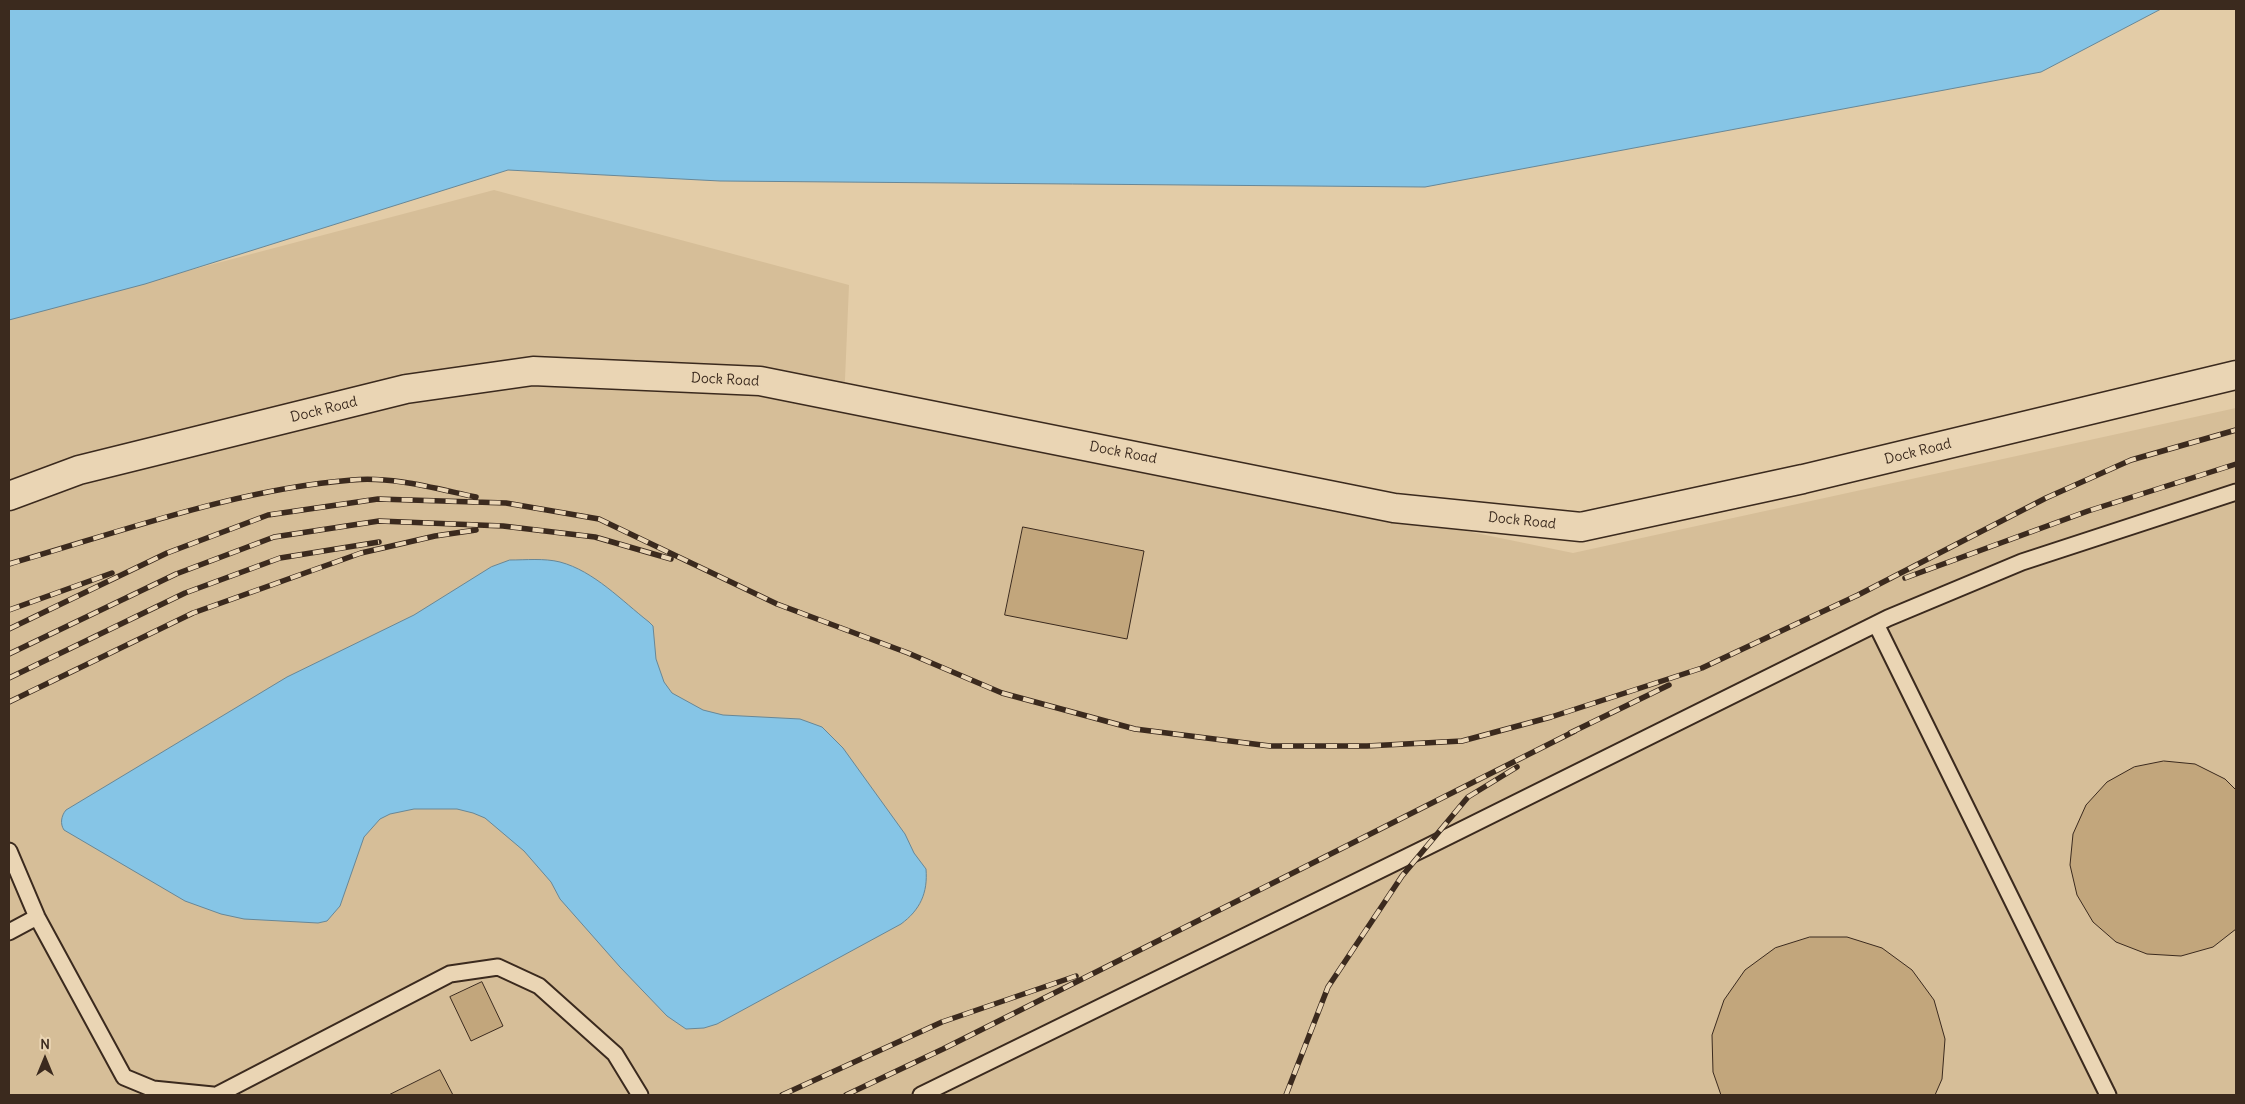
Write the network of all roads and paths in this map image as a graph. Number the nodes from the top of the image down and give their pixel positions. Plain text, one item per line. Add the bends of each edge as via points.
1 (2236, 375) edge
2 (2236, 492) edge
3 (9, 496) edge
4 (1876, 624) junction
5 (9, 851) edge
6 (37, 917) junction
7 (9, 932) edge
8 (213, 1095) edge
9 (217, 1095) edge
10 (640, 1095) edge
11 (921, 1095) edge
12 (2108, 1095) edge

1 - 3 street, Dock Road via 1803,479 1581,527 1394,508 760,381 533,371 406,389 79,470
2 - 4 lane via 2022,562
4 - 11 lane
4 - 12 lane
5 - 6 lane
6 - 7 lane
6 - 8 lane via 124,1077 153,1089
9 - 10 lane via 450,974 498,967 539,986 615,1054

